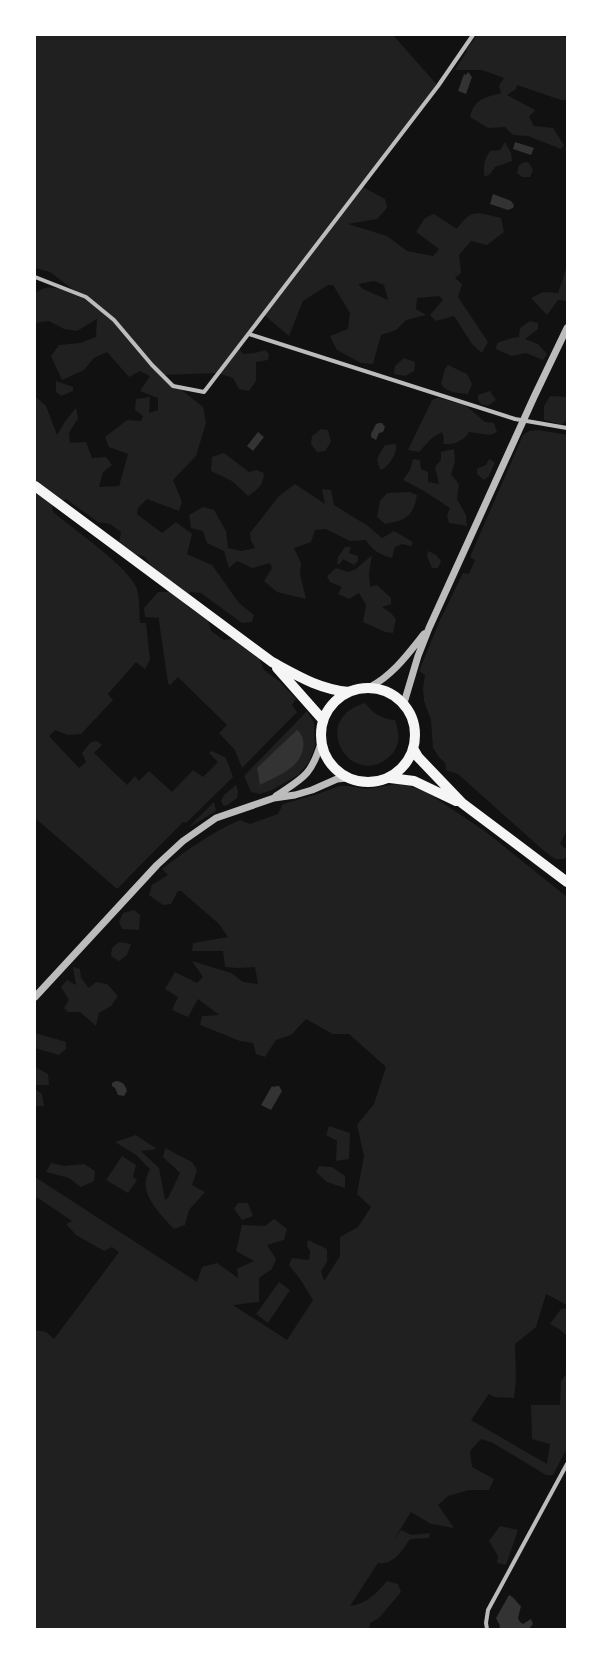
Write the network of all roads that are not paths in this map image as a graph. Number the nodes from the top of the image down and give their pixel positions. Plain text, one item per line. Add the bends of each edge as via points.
1 (473, 35) edge
2 (35, 276) edge
3 (567, 328) edge
4 (249, 334) junction
5 (523, 421) junction
6 (567, 428) edge
7 (35, 486) edge
8 (429, 628) junction
9 (272, 662) junction
10 (370, 688) junction
11 (349, 692) junction
12 (404, 703) junction
13 (323, 720) junction
14 (321, 743) junction
15 (414, 750) junction
16 (347, 778) junction
17 (390, 778) junction
18 (274, 798) junction
19 (462, 804) junction
20 (567, 882) edge
21 (35, 997) edge
22 (567, 1464) edge
23 (487, 1629) edge

1 - 4 street via 438,86
2 - 4 street via 86,297 114,320 173,386 204,392
3 - 5 street
4 - 5 street
5 - 6 street
5 - 8 street
7 - 9 main road
8 - 10 street via 397,666
8 - 12 street
9 - 11 main road via 315,684
9 - 13 main road
10 - 11 main road via 359,688
10 - 12 main road via 383,690
11 - 13 main road via 329,708
12 - 15 main road via 413,717 416,733
13 - 14 main road
14 - 16 main road via 326,757 335,769
14 - 18 street via 316,762 310,772
15 - 17 main road via 401,771
15 - 19 main road
16 - 17 main road via 361,783 376,783
16 - 18 street via 337,779 301,793
17 - 19 main road via 414,781
18 - 21 street via 216,818 183,841 157,865
19 - 20 main road
22 - 23 street via 488,1610

